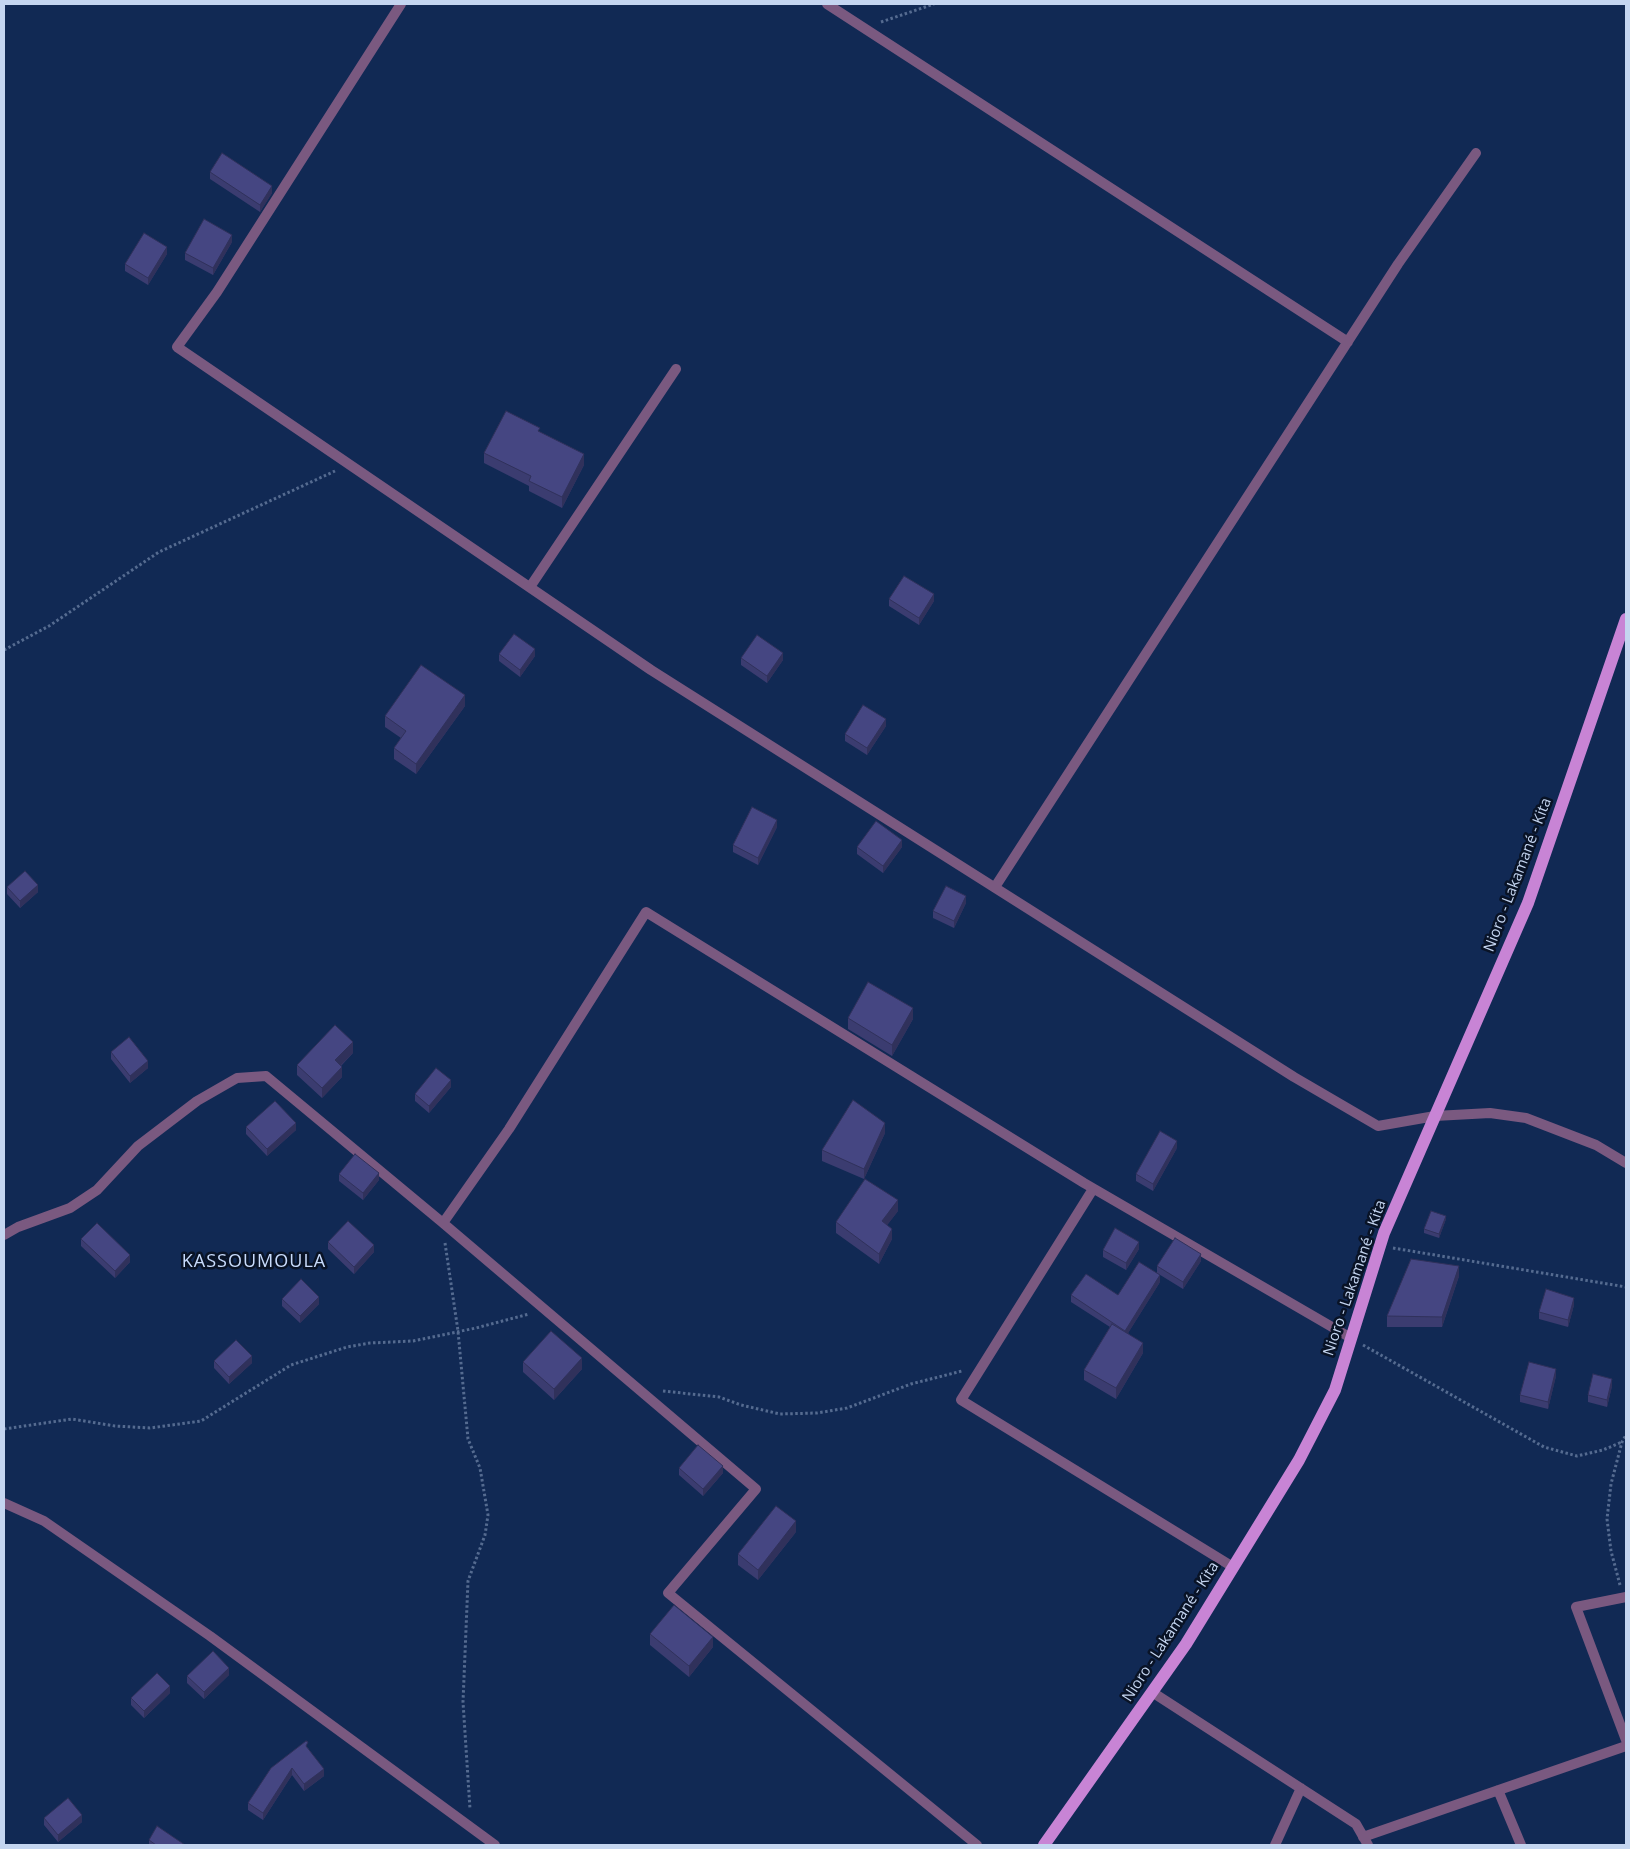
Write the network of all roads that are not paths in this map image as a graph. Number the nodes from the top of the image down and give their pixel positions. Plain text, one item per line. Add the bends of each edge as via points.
1 (401, 4) edge
2 (827, 4) edge
3 (1476, 153) dead end
4 (1348, 342) junction
5 (676, 370) dead end
6 (530, 587) junction
7 (1626, 619) edge
8 (994, 887) junction
9 (1435, 1116) junction
10 (1626, 1163) edge
11 (1093, 1189) junction
12 (443, 1223) junction
13 (4, 1235) edge
14 (1352, 1338) junction
15 (4, 1503) edge
16 (1233, 1568) junction
17 (1625, 1597) edge
18 (1152, 1692) junction
19 (1626, 1740) edge
20 (1626, 1746) edge
21 (1300, 1788) junction
22 (1498, 1790) junction
23 (1366, 1841) edge
24 (495, 1845) edge
25 (977, 1845) edge
26 (1044, 1845) edge
27 (1275, 1845) edge
28 (1521, 1845) edge

1 - 6 street via 217,292 177,347
2 - 4 street
3 - 4 street
4 - 8 street
5 - 6 street
6 - 8 street via 651,670
7 - 9 main road, Nioro - Lakamané - Kita via 1528,903
8 - 9 street via 1294,1077 1378,1126
9 - 10 street via 1490,1113 1526,1118 1596,1145
9 - 14 main road, Nioro - Lakamané - Kita via 1380,1245
11 - 12 street via 646,912 509,1129
11 - 14 street
11 - 16 street via 961,1400
12 - 13 street via 266,1076 237,1078 197,1101 138,1146 96,1190 70,1208
12 - 25 street via 756,1489 668,1594
14 - 16 main road, Nioro - Lakamané - Kita via 1335,1390 1299,1460
15 - 24 street via 44,1522 210,1636
16 - 18 main road, Nioro - Lakamané - Kita
17 - 19 street via 1576,1608
18 - 21 street
18 - 26 main road, Nioro - Lakamané - Kita
20 - 22 street
21 - 23 street via 1356,1824
21 - 27 street
22 - 23 street
22 - 28 street

